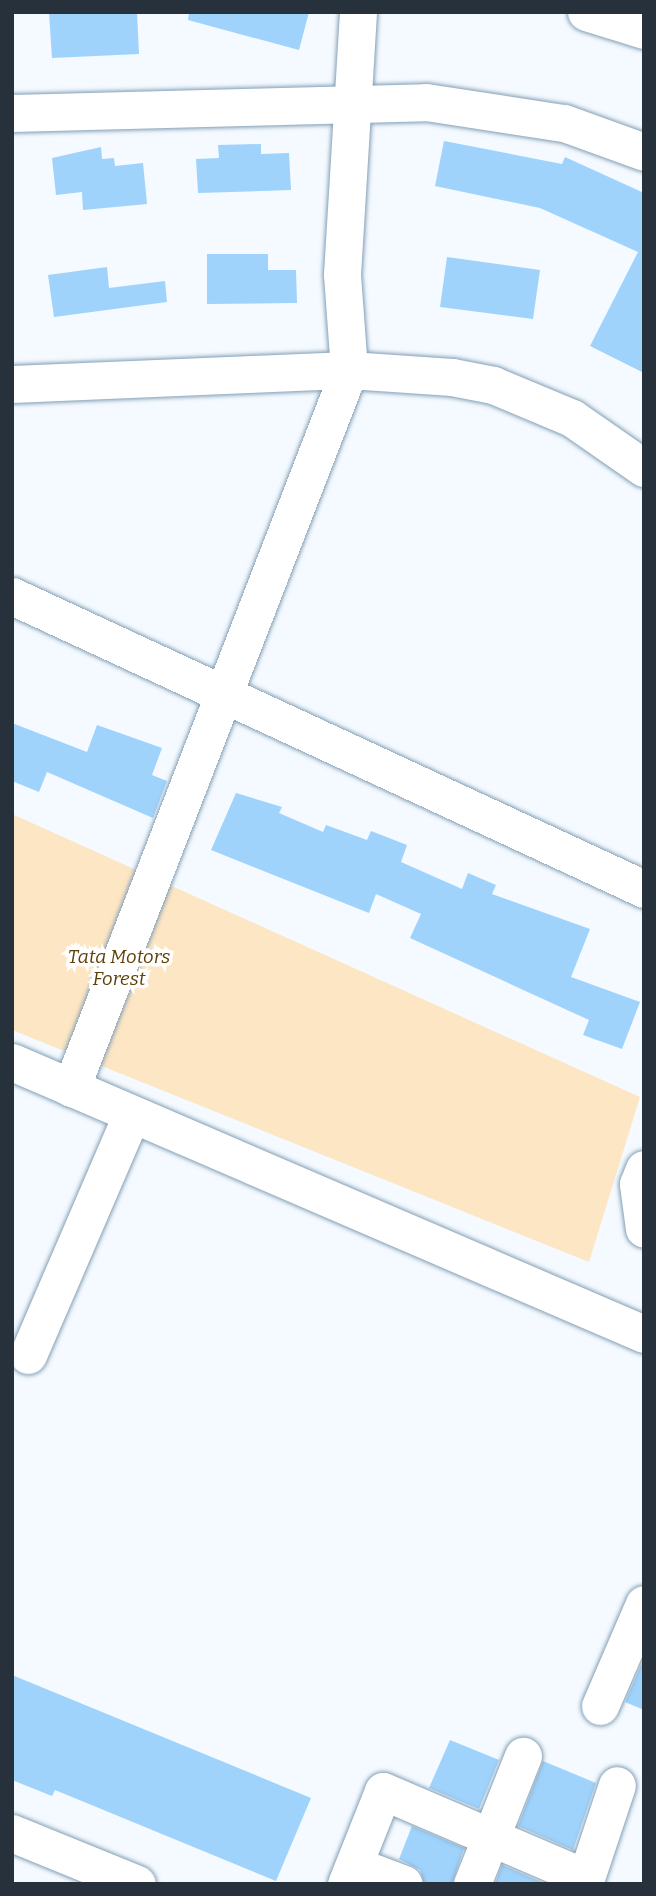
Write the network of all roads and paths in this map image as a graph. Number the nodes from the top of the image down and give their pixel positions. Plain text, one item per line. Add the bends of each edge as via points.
1 (358, 12) edge
2 (586, 12) edge
3 (644, 30) edge
4 (350, 102) junction
5 (12, 113) edge
6 (644, 152) edge
7 (349, 370) junction
8 (12, 384) edge
9 (644, 468) edge
10 (12, 596) edge
11 (225, 695) junction
12 (644, 889) edge
13 (12, 1062) edge
14 (71, 1088) junction
15 (132, 1114) junction
16 (644, 1169) edge
17 (644, 1229) edge
18 (644, 1334) edge
19 (28, 1354) dead end
20 (644, 1604) edge
21 (600, 1706) dead end
22 (523, 1756) dead end
23 (617, 1785) dead end
24 (12, 1833) edge
25 (491, 1838) junction
26 (350, 1874) edge
27 (585, 1881) edge
28 (137, 1884) edge
29 (404, 1884) edge
30 (472, 1884) edge

1 - 4 street
2 - 3 street
4 - 5 street
4 - 6 street via 491,108 564,123
4 - 7 street via 342,274
7 - 8 street
7 - 9 street via 493,385 572,418
7 - 11 street
10 - 11 street
11 - 12 street
11 - 14 street
13 - 14 street
14 - 15 street
15 - 18 street
15 - 19 street
16 - 17 street via 638,1184
20 - 21 street
22 - 25 street
23 - 27 street
24 - 28 street
25 - 26 street via 383,1791
25 - 27 street
25 - 30 street
26 - 29 street

